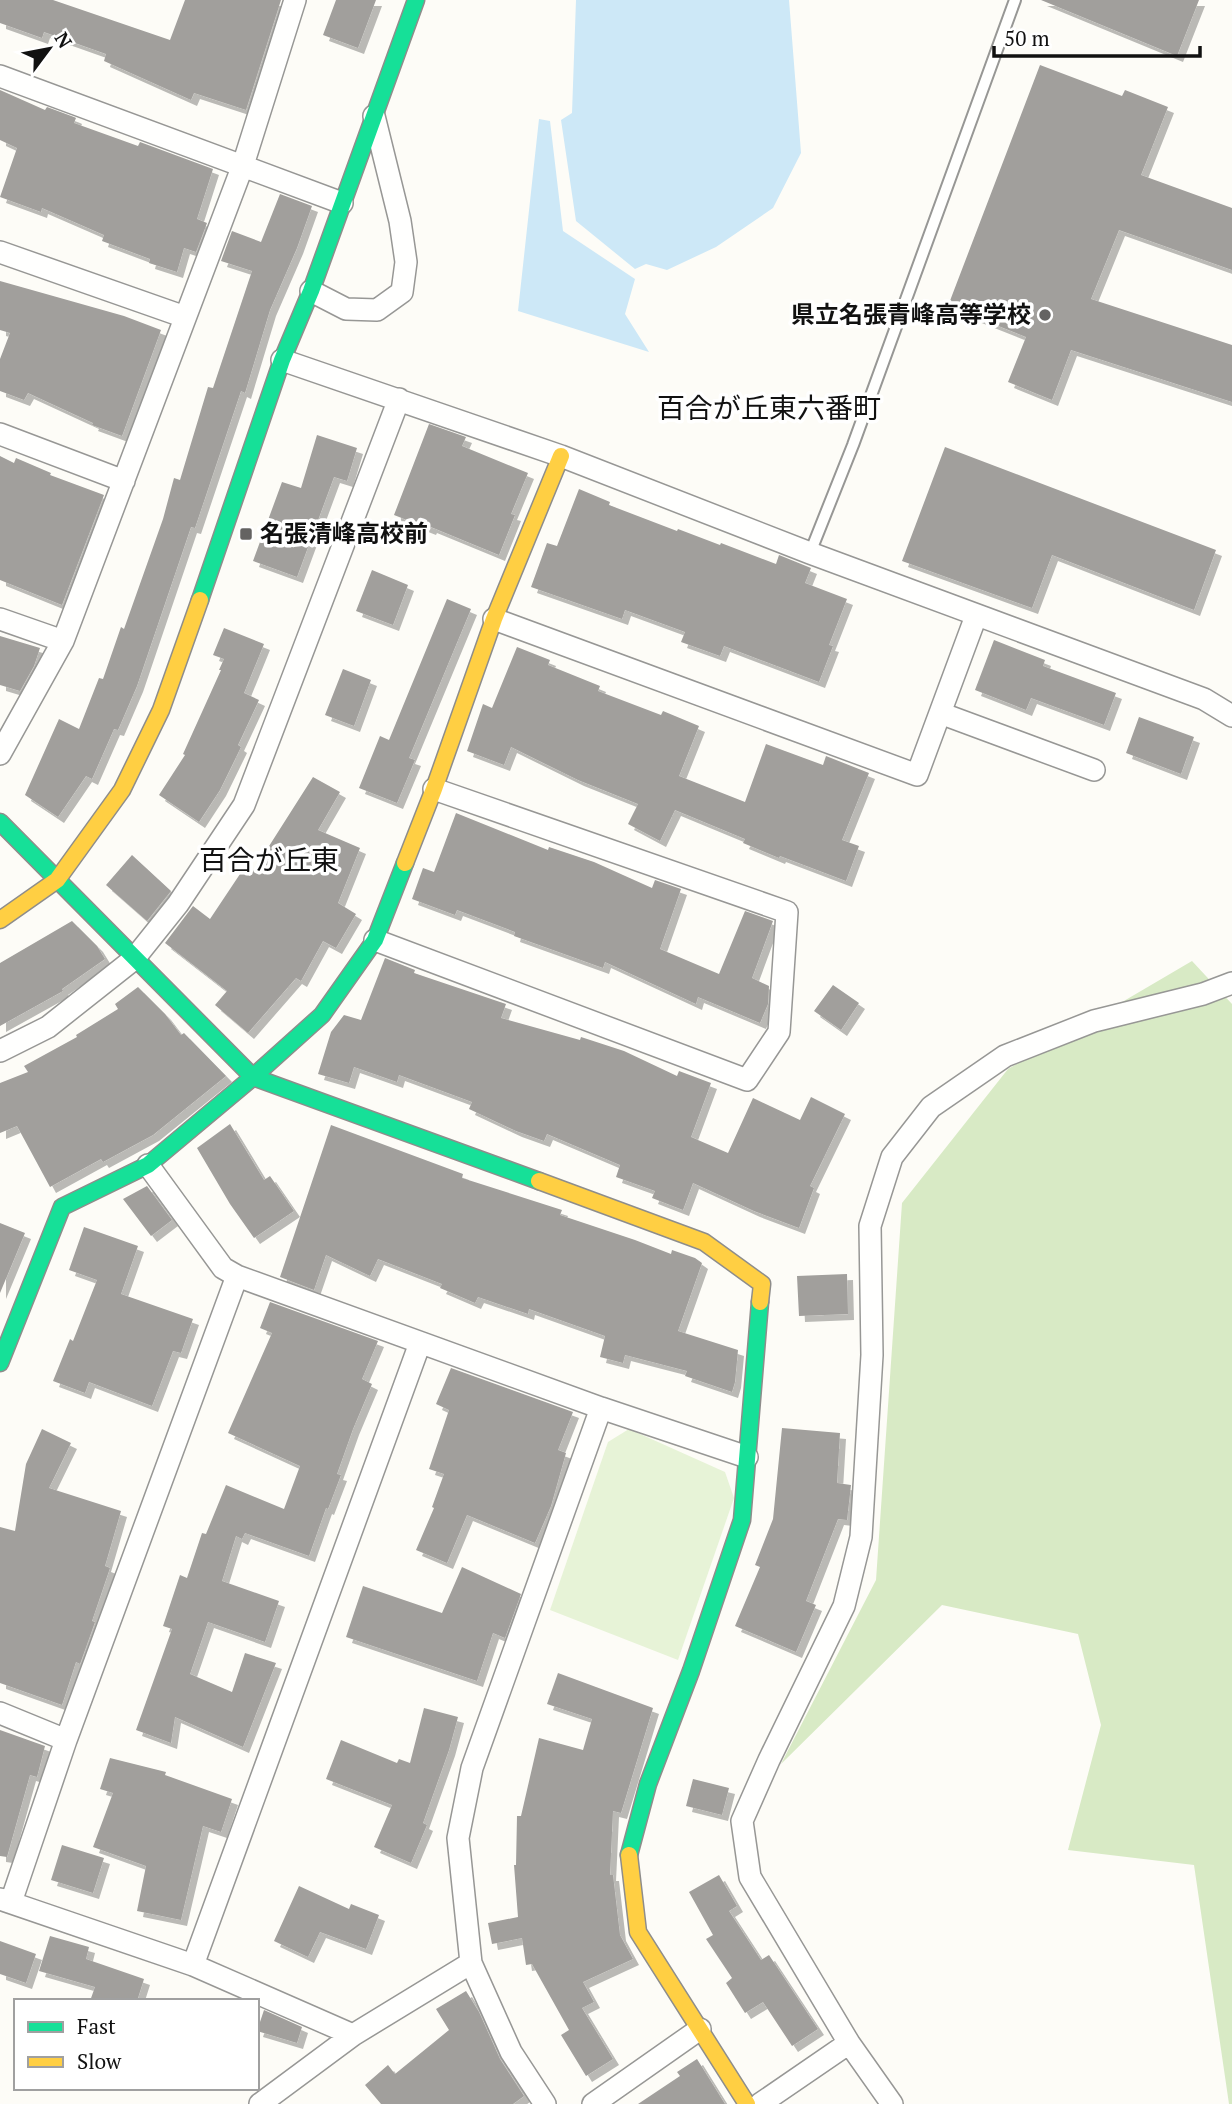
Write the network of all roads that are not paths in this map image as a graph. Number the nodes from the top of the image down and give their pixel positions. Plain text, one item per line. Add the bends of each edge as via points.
1 (295, 0) edge
2 (416, 0) edge
3 (1015, 0) edge
4 (0, 76) edge
5 (374, 116) junction
6 (243, 165) junction
7 (342, 203) junction
8 (0, 252) edge
9 (311, 291) junction
10 (185, 317) junction
11 (282, 360) junction
12 (400, 399) junction
13 (0, 433) edge
14 (561, 456) junction
15 (124, 481) junction
16 (810, 553) junction
17 (976, 615) junction
18 (0, 619) edge
19 (494, 619) junction
20 (63, 641) junction
21 (940, 713) junction
22 (1232, 716) edge
23 (0, 754) edge
24 (1094, 770) dead end
25 (434, 789) junction
26 (0, 822) edge
27 (57, 880) junction
28 (0, 920) edge
29 (375, 940) junction
30 (134, 959) junction
31 (1232, 983) edge
32 (0, 1051) edge
33 (253, 1077) junction
34 (148, 1165) junction
35 (237, 1276) junction
36 (420, 1343) junction
37 (0, 1363) edge
38 (601, 1409) junction
39 (747, 1457) junction
40 (0, 1713) edge
41 (66, 1740) junction
42 (5, 1900) edge
43 (471, 1963) junction
44 (193, 1965) junction
45 (700, 2029) junction
46 (352, 2035) junction
47 (849, 2043) junction
48 (260, 2104) edge
49 (545, 2104) edge
50 (593, 2104) edge
51 (747, 2104) edge
52 (760, 2104) edge
53 (892, 2104) edge

1 - 6 street
2 - 5 street
3 - 16 lane
4 - 6 street
5 - 7 street
5 - 9 street via 400,221 406,262 402,292 377,310 346,309
6 - 7 street
6 - 10 street
7 - 9 street
8 - 10 street
9 - 11 street
10 - 15 street
11 - 12 street
11 - 27 street via 161,710 122,790
12 - 14 street
12 - 30 street via 244,805 178,904
13 - 15 street
14 - 16 street
14 - 19 street
15 - 20 street
16 - 17 street
17 - 21 street
17 - 22 street via 1205,699
18 - 20 street
19 - 21 street via 917,775
19 - 25 street
20 - 23 street
21 - 24 street
25 - 29 street
25 - 29 street via 787,912 779,1032 747,1080
26 - 27 street
27 - 28 street
27 - 30 street
29 - 33 street via 321,1015
30 - 32 street via 48,1027
30 - 33 street
31 - 47 street via 1203,995 1094,1021 1005,1056 932,1107 892,1157 870,1226 872,1355 861,1537 844,1606 742,1821 750,1877
33 - 34 street
33 - 39 street via 704,1242 762,1283
34 - 35 street via 223,1268
34 - 37 street via 62,1207
35 - 36 street
35 - 41 street
36 - 38 street
36 - 44 street
38 - 39 street
38 - 43 street via 472,1768 458,1838
39 - 45 street via 742,1520 629,1850 638,1932
40 - 41 street
41 - 42 street
42 - 44 street
43 - 46 street
43 - 49 street via 510,2052
44 - 46 street
45 - 50 street
45 - 51 street
46 - 48 street
47 - 52 street
47 - 53 street

